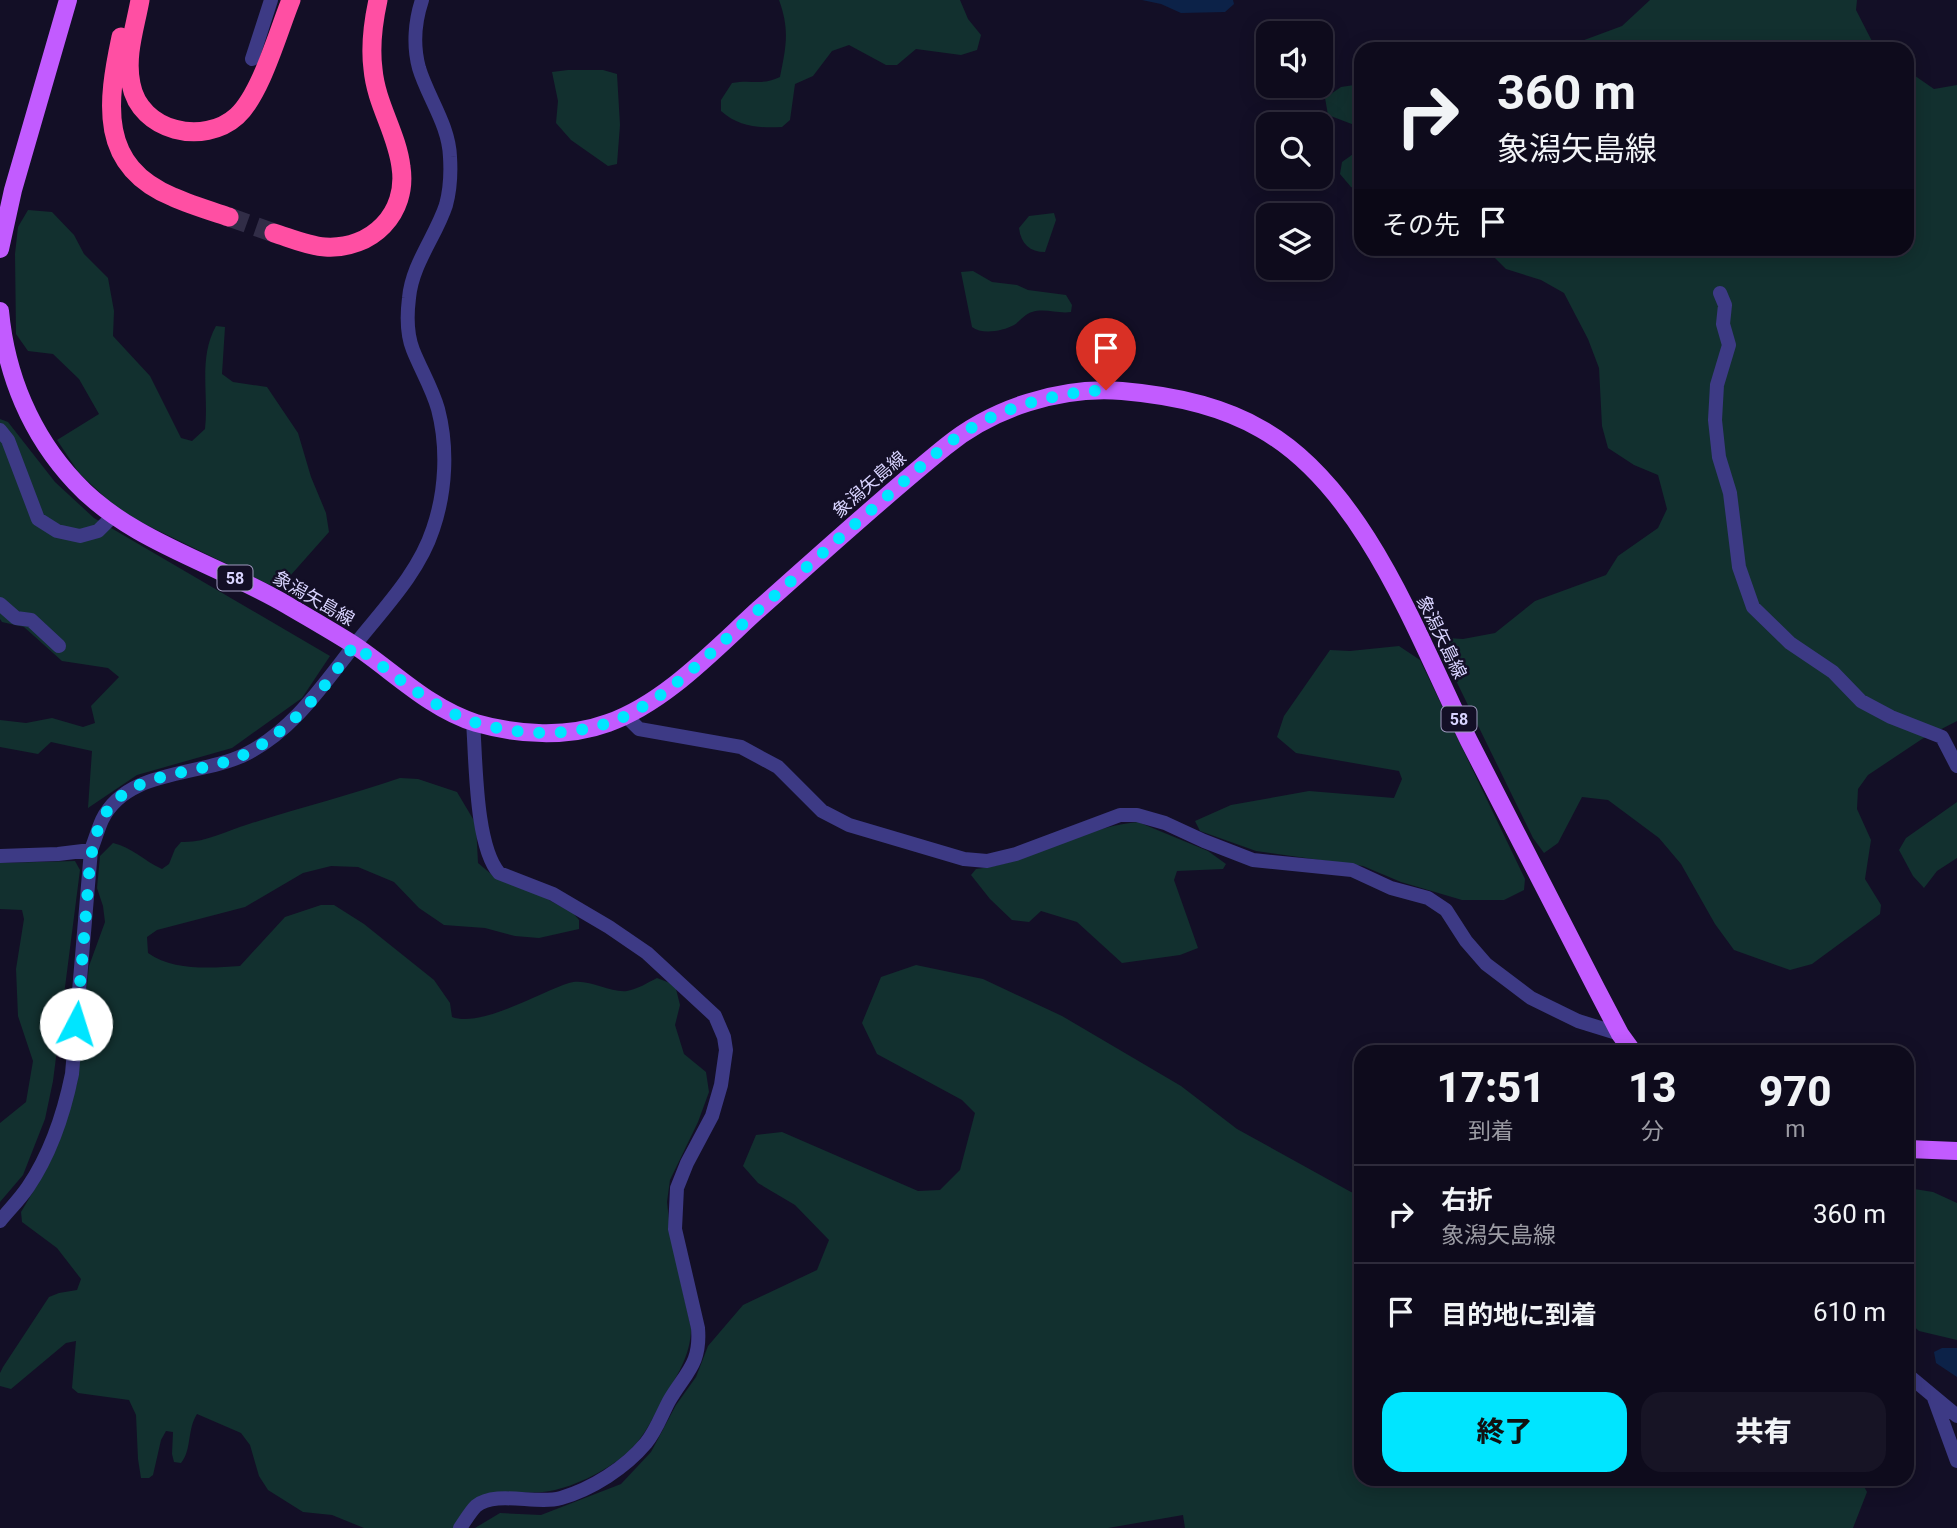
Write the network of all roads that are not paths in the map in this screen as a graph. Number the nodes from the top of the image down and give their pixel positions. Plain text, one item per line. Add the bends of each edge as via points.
1 (68, 0) edge
2 (128, 0) edge
3 (140, 0) edge
4 (271, 0) edge
5 (291, 0) edge
6 (378, 0) edge
7 (422, 0) edge
8 (252, 59) dead end
9 (229, 217) tunnel mouth
10 (274, 233) tunnel mouth
11 (0, 249) edge
12 (1720, 293) dead end
13 (0, 311) edge
14 (0, 430) edge
15 (112, 517) junction
16 (0, 604) edge
17 (354, 645) junction
18 (59, 646) dead end
19 (626, 716) junction
20 (473, 722) junction
21 (1957, 766) edge
22 (92, 850) junction
23 (0, 856) edge
24 (1620, 1034) junction
25 (1628, 1045) edge
26 (1914, 1149) edge
27 (1957, 1151) edge
28 (0, 1221) edge
29 (1914, 1380) edge
30 (1934, 1398) junction
31 (1957, 1416) edge
32 (1957, 1461) edge
33 (460, 1528) edge

1 - 11 main road via 12,190
2 - 9 highway via 110,102 123,156 153,187
3 - 5 highway via 129,52 132,88 148,115 161,125 194,133 225,125 250,101
4 - 8 street
6 - 10 highway via 373,69 397,148 402,182 394,214 371,237 341,247
7 - 17 street via 417,14 419,67 440,116 450,155 450,178 446,205 409,296 409,335 438,408 445,453 442,490 433,529 416,566
12 - 21 street via 1729,345 1717,385 1716,432 1730,493 1739,567 1753,607 1861,701 1942,737
13 - 15 main road, 象潟矢島線 / 58 via 2,337 28,416 51,454
14 - 15 street via 38,519 57,531 80,536 98,531
15 - 17 main road, 象潟矢島線 / 58 via 280,600
16 - 18 street via 16,618 32,620
17 - 20 main road, 象潟矢島線 / 58 via 415,690
17 - 22 street via 316,698 246,754 124,792 103,818
19 - 20 main road, 象潟矢島線 / 58 via 578,731 545,734
19 - 24 street via 639,729 741,747 778,767 822,811 849,825 964,859 987,861 1120,816 1137,815 1254,860 1352,870 1391,888 1429,898 1446,910 1486,964 1531,998 1578,1021
19 - 24 main road, 象潟矢島線 / 58 via 682,677 957,437 1040,399 1077,392 1164,395 1208,407 1281,442 1355,516
20 - 33 street via 481,828 494,867 553,894 646,953 715,1016 726,1050 712,1116 677,1188 675,1228 698,1328 696,1360 648,1442 613,1474 560,1499 489,1499 475,1507
22 - 23 street
22 - 28 street via 67,1100 46,1155 28,1187
24 - 25 main road, 象潟矢島線 / 58
26 - 27 main road
29 - 30 street
30 - 31 street
30 - 32 street

